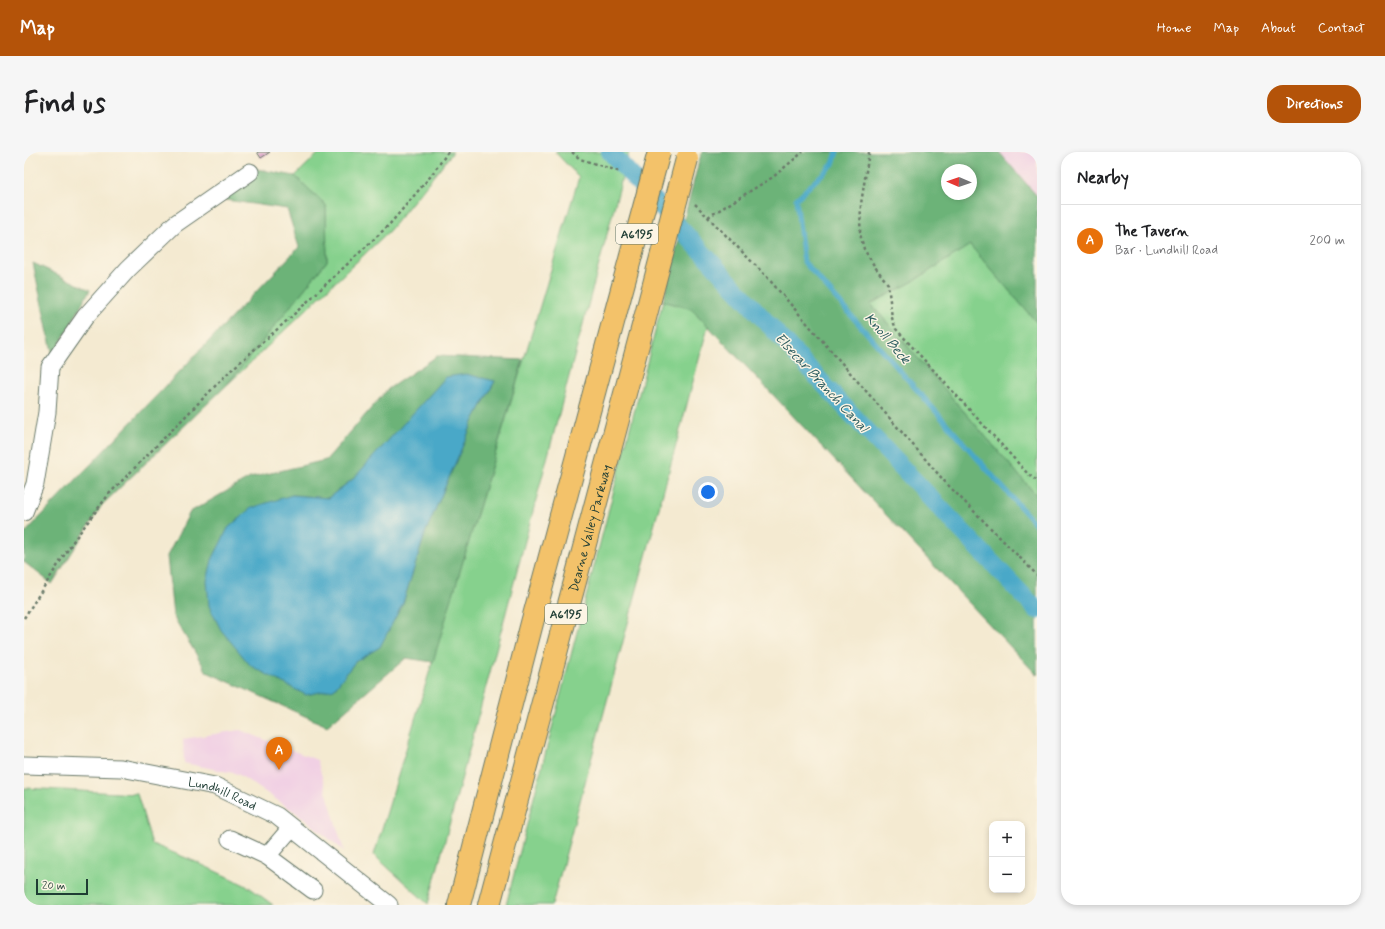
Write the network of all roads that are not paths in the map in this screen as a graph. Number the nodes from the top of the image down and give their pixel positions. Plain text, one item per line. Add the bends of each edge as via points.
1 (659, 152) edge
2 (689, 156) edge
3 (250, 172) dead end
4 (24, 512) edge
5 (24, 765) edge
6 (291, 828) junction
7 (230, 839) dead end
8 (267, 856) junction
9 (313, 890) dead end
10 (460, 901) edge
11 (389, 905) edge
12 (489, 905) edge

1 - 10 highway, A6195, bridge
2 - 12 highway, Dearne Valley Parkway / A6195, bridge
3 - 4 street via 175,224 128,269 85,317 50,367 47,412 35,484
5 - 6 street, Lundhill Road via 121,768 215,786 277,816
6 - 8 street
6 - 11 street, Lundhill Road
7 - 8 street
8 - 9 street

